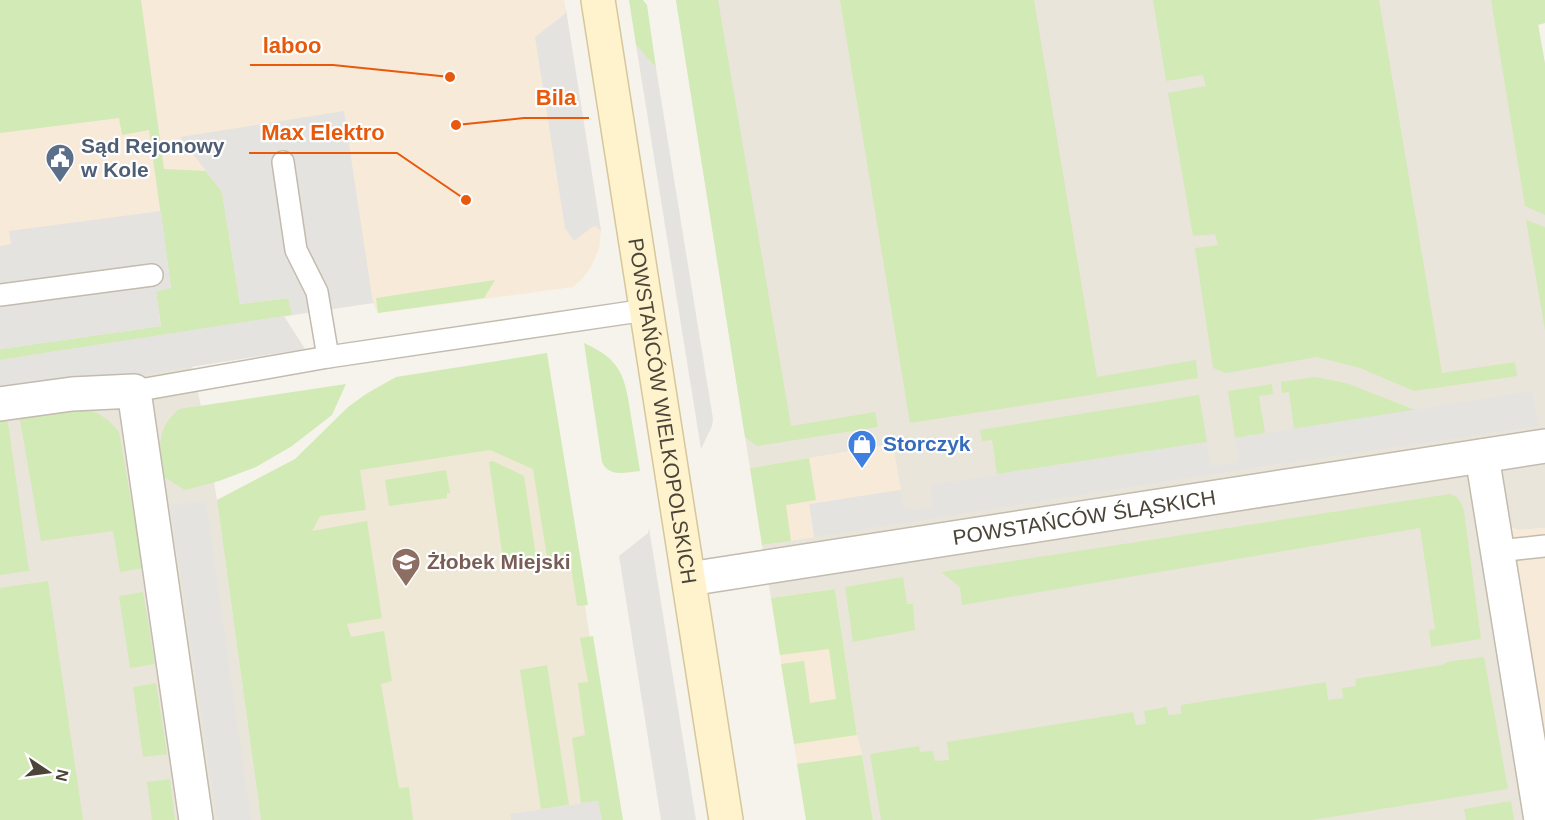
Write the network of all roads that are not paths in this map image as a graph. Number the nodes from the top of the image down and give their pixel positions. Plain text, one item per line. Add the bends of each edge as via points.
1 (598, 0) edge
2 (283, 162) dead end
3 (152, 275) dead end
4 (0, 295) edge
5 (646, 310) junction
6 (328, 357) junction
7 (134, 391) junction
8 (0, 404) edge
9 (1545, 446) edge
10 (1482, 456) junction
11 (1545, 546) edge
12 (1498, 551) junction
13 (689, 579) junction
14 (196, 820) edge
15 (726, 820) edge
16 (1541, 820) edge

1 - 5 street, POWSTAŃCÓW WIELKOPOLSKICH
2 - 6 lane via 296,250 317,292
3 - 4 lane
5 - 6 lane
5 - 13 street, POWSTAŃCÓW WIELKOPOLSKICH
6 - 7 lane
7 - 8 street via 72,394
7 - 14 street
9 - 10 street, POWSTAŃCÓW ŚLĄSKICH
10 - 12 street
10 - 13 street, POWSTAŃCÓW ŚLĄSKICH
11 - 12 lane
12 - 16 street
13 - 15 street, POWSTAŃCÓW WIELKOPOLSKICH

